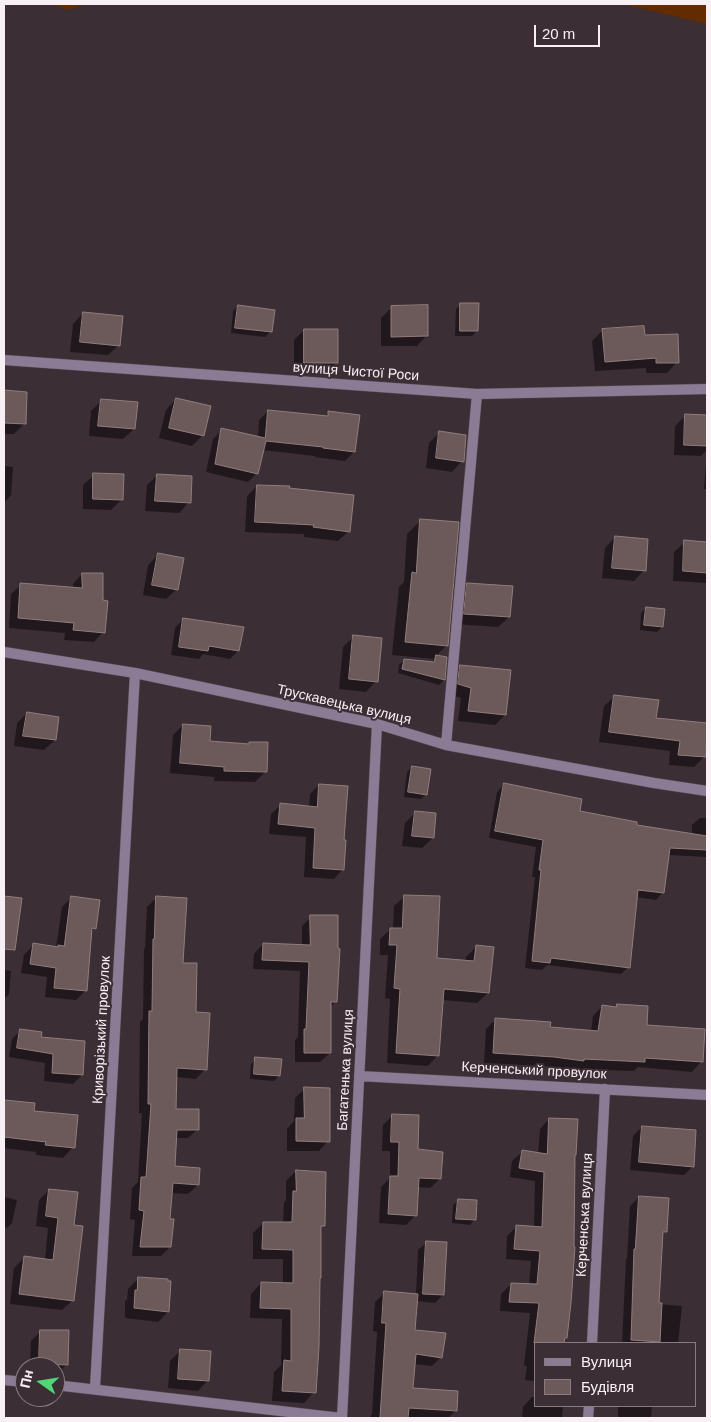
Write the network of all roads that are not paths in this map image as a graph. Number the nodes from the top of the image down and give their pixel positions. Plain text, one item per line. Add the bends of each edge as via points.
1 (4, 360) edge
2 (707, 389) edge
3 (477, 394) junction
4 (4, 652) edge
5 (135, 673) junction
6 (377, 724) junction
7 (446, 745) junction
8 (707, 791) edge
9 (359, 1076) junction
10 (605, 1089) junction
11 (707, 1095) edge
12 (592, 1342) edge
13 (65, 1385) edge
14 (95, 1388) junction
15 (342, 1418) edge

1 - 3 street, вулиця Чистої Роси
2 - 3 street, вулиця Чистої Роси
3 - 7 street
4 - 5 street, Трускавецька вулиця
5 - 6 street, Трускавецька вулиця
5 - 14 street, Криворізький провулок
6 - 7 street, Трускавецька вулиця
6 - 9 street, Багатенька вулиця
7 - 8 street, Трускавецька вулиця
9 - 10 street, Керченський провулок
9 - 15 street, Багатенька вулиця
10 - 11 street, Керченський провулок
10 - 12 street, Керченська вулиця
13 - 14 street
14 - 15 street

